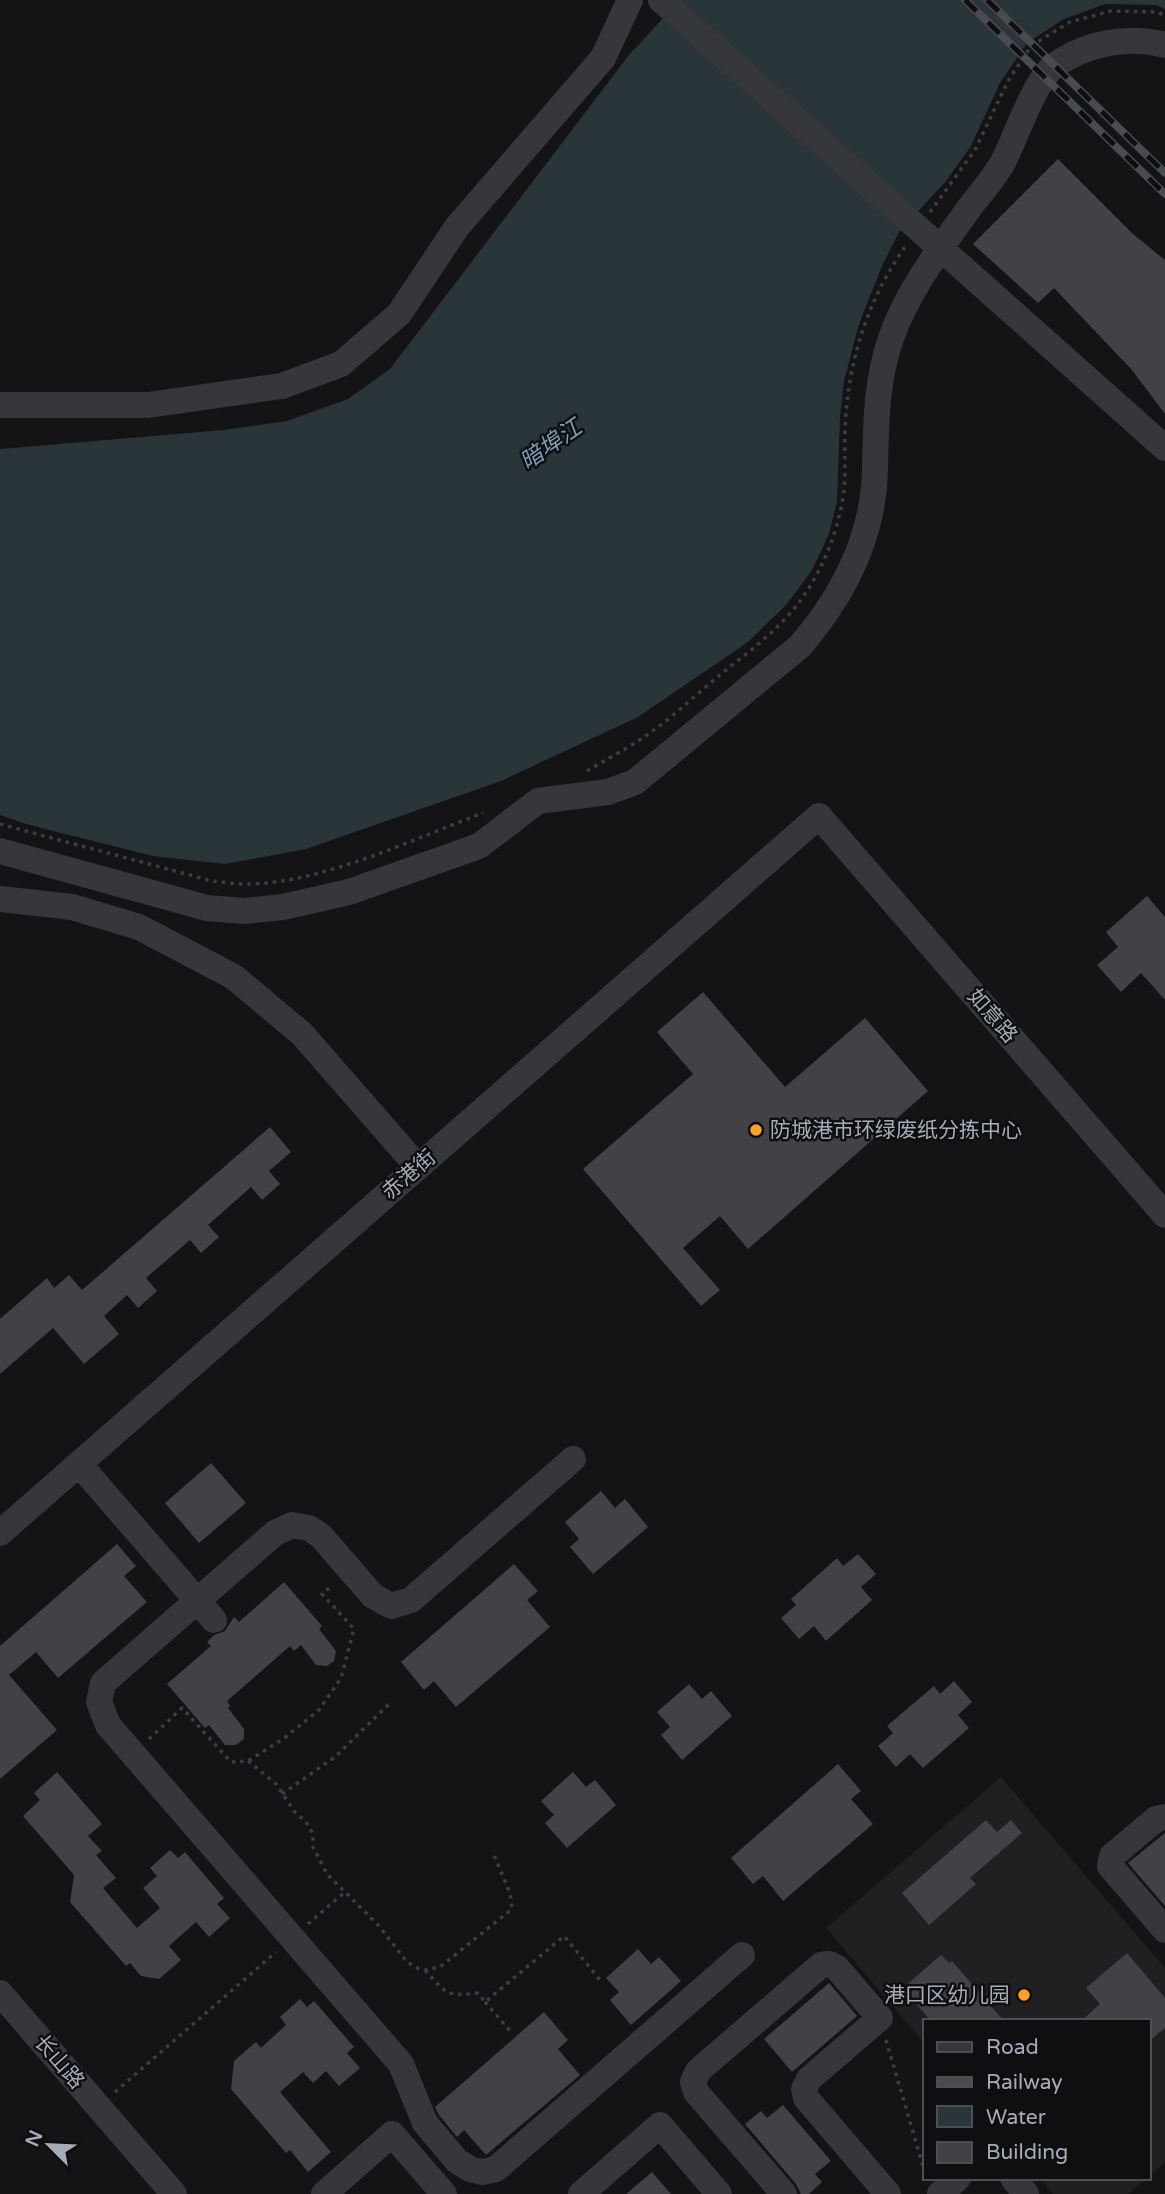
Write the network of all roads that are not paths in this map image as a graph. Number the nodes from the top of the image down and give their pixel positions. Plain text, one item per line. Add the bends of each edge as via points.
1 (630, 0) edge
2 (661, 0) edge
3 (1165, 45) edge
4 (927, 235) junction
5 (0, 405) edge
6 (1165, 447) edge
7 (819, 817) joint
8 (0, 852) edge
9 (0, 899) edge
10 (418, 1167) junction
11 (1165, 1215) edge
12 (573, 1459) dead end
13 (79, 1464) junction
14 (0, 1533) edge
15 (205, 1611) junction
16 (1165, 1817) edge
17 (1165, 1930) edge
18 (741, 1955) dead end
19 (0, 1993) edge
20 (956, 2180) edge
21 (1015, 2180) edge
22 (173, 2194) edge
23 (324, 2194) edge
24 (444, 2194) edge
25 (581, 2194) edge
26 (719, 2194) edge
27 (783, 2194) edge
28 (888, 2194) edge
29 (940, 2194) edge
30 (1026, 2194) edge

1 - 5 street via 603,58 457,227 399,314 341,364 282,386 148,405
2 - 4 street, bridge
3 - 4 street via 1115,41 1082,50 1052,68 1001,165
4 - 6 street
4 - 8 street via 915,283 890,340 877,402 868,521 842,589 800,646 635,782 608,792 538,802 479,846 349,892 283,907 207,908
7 - 10 street, 赤港街
7 - 11 street, 如意路
9 - 10 street via 72,907 139,927 234,977 302,1034
10 - 13 street, 赤港街
12 - 15 street via 411,1600 391,1606 373,1596 321,1536 292,1525 275,1533
13 - 14 street, 赤港街
13 - 15 street
15 - 18 street via 103,1683 99,1702 108,1725 401,2064 425,2123 457,2161 482,2172 496,2169
16 - 17 street via 1156,1819 1112,1856 1110,1866
19 - 22 street, 长山路
20 - 29 street
21 - 30 street
23 - 24 street via 393,2134
25 - 26 street via 660,2125
27 - 28 street via 693,2082 698,2071 821,1965 829,1964 880,2018 809,2079 806,2098

